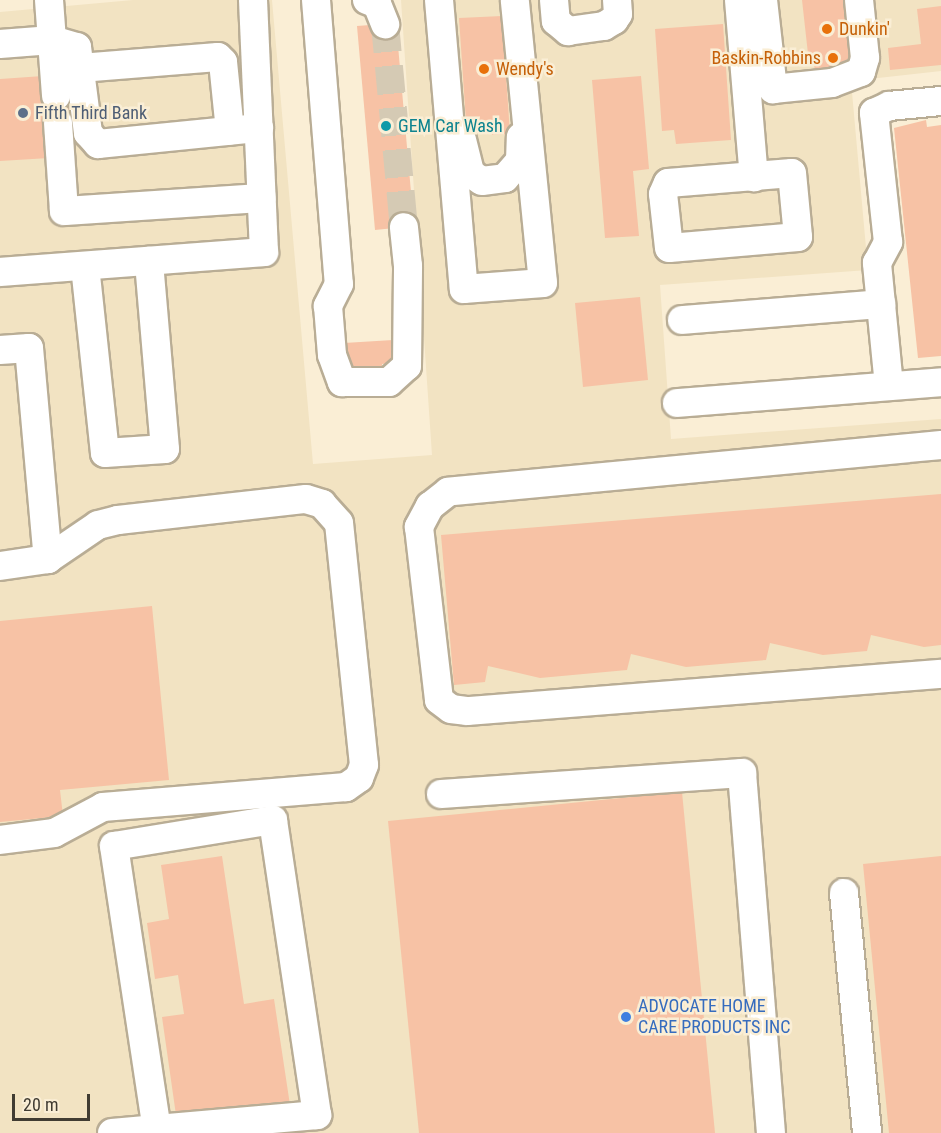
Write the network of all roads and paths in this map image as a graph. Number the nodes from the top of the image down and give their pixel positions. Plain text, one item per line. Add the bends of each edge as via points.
1 (49, 0) edge
2 (253, 0) edge
3 (316, 0) edge
4 (367, 0) edge
5 (439, 0) edge
6 (515, 0) edge
7 (554, 0) edge
8 (617, 0) edge
9 (739, 0) edge
10 (763, 0) edge
11 (859, 0) edge
12 (385, 24) tunnel mouth
13 (52, 40) junction
14 (0, 44) edge
15 (80, 68) junction
16 (445, 69) junction
17 (523, 83) junction
18 (941, 101) edge
19 (259, 128) junction
20 (230, 131) junction
21 (754, 177) junction
22 (534, 194) junction
23 (262, 198) junction
24 (456, 200) junction
25 (404, 227) tunnel mouth
26 (149, 261) junction
27 (85, 266) junction
28 (0, 273) edge
29 (881, 304) junction
30 (682, 320) dead end
31 (0, 350) edge
32 (941, 382) edge
33 (890, 386) junction
34 (677, 403) dead end
35 (941, 445) edge
36 (48, 559) junction
37 (0, 566) edge
38 (941, 674) edge
39 (441, 794) dead end
40 (0, 840) edge
41 (844, 893) dead end
42 (157, 1129) junction
43 (112, 1133) edge
44 (771, 1133) edge
45 (867, 1133) edge

1 - 13 lane
2 - 19 lane
3 - 25 lane via 339,284 328,306 332,355 342,382 389,382 407,366 408,266
4 - 12 lane via 377,4
5 - 16 lane
6 - 17 lane
7 - 8 lane via 556,21 568,32 604,26 614,20 618,14
9 - 21 lane
10 - 11 lane via 773,89 832,82 861,72 865,58
13 - 14 lane
13 - 15 lane via 77,47
13 - 23 lane via 64,211
15 - 20 lane via 88,133 98,144
15 - 20 lane via 218,57 223,62
16 - 17 lane via 458,81 461,133 470,173 482,181 505,178 520,161
16 - 24 lane
17 - 22 lane
18 - 29 lane via 889,106 874,112 888,242 876,263
19 - 20 lane
19 - 23 lane
21 - 21 lane via 668,183 663,194 669,248 798,237 792,173
22 - 24 lane
22 - 24 lane via 543,284 464,289
23 - 26 lane via 264,252
26 - 27 lane
26 - 27 lane via 165,449 105,453
27 - 28 lane
29 - 30 lane
29 - 33 lane
31 - 36 lane via 29,348
32 - 33 lane
33 - 34 lane
35 - 38 lane via 448,492 430,506 419,527 439,700 451,709 468,711
36 - 37 lane
36 - 40 lane via 98,525 118,520 306,499 322,504 339,523 363,765 359,778 346,787 103,807 54,833
39 - 44 lane via 742,773
41 - 45 lane
42 - 42 lane via 317,1115 273,820 114,846
42 - 43 lane

